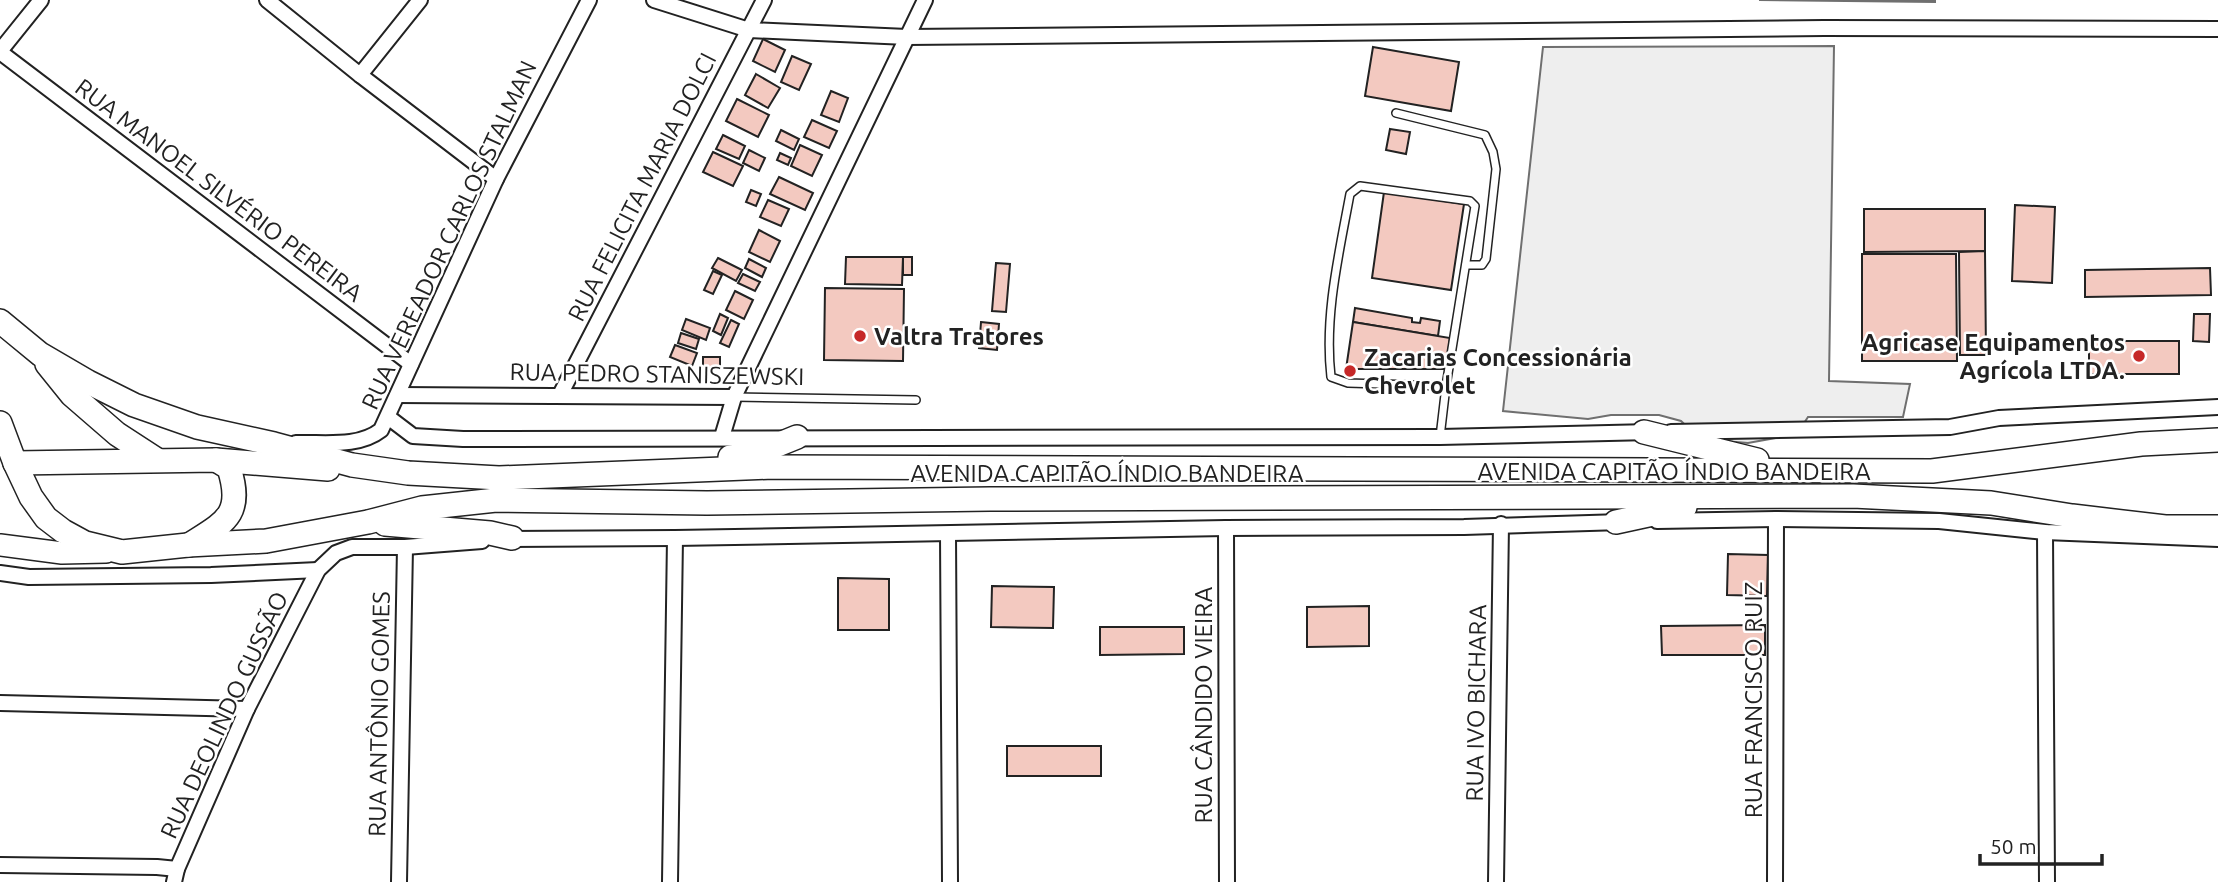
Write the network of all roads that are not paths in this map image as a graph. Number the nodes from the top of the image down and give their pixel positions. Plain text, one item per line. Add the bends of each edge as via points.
1 (41, 0) edge
2 (267, 0) edge
3 (420, 0) edge
4 (589, 0) edge
5 (654, 0) edge
6 (764, 0) edge
7 (925, 0) edge
8 (2218, 29) edge
9 (749, 30) junction
10 (907, 37) junction
11 (0, 52) edge
12 (360, 75) junction
13 (1396, 113) dead end
14 (496, 178) junction
15 (1465, 265) junction
16 (0, 321) edge
17 (40, 355) junction
18 (411, 364) junction
19 (1446, 386) junction
20 (398, 396) junction
21 (560, 396) junction
22 (734, 397) junction
23 (916, 400) dead end
24 (2218, 407) edge
25 (388, 417) junction
26 (0, 423) edge
27 (1644, 432) junction
28 (797, 437) junction
29 (1440, 437) junction
30 (722, 438) junction
31 (2218, 440) edge
32 (274, 444) junction
33 (157, 460) junction
34 (216, 460) junction
35 (7, 464) edge
36 (352, 465) junction
37 (1801, 470) junction
38 (642, 472) junction
39 (497, 489) junction
40 (1728, 497) junction
41 (1776, 519) junction
42 (368, 522) junction
43 (1616, 522) junction
44 (1501, 524) junction
45 (2218, 527) edge
46 (1226, 528) junction
47 (2045, 533) junction
48 (948, 534) junction
49 (512, 538) junction
50 (675, 538) junction
51 (2218, 539) edge
52 (0, 545) edge
53 (188, 545) junction
54 (405, 547) junction
55 (122, 552) junction
56 (318, 569) junction
57 (0, 573) edge
58 (0, 703) edge
59 (247, 709) junction
60 (0, 865) edge
61 (175, 876) edge
62 (399, 882) edge
63 (670, 882) edge
64 (950, 882) edge
65 (1227, 882) edge
66 (1496, 882) edge
67 (1774, 882) edge
68 (2047, 882) edge

1 - 11 street
2 - 12 street
3 - 12 street
4 - 14 street, RUA VEREADOR CARLOS STALMAN
5 - 9 street
6 - 9 street, RUA FELICITA MARIA DOLCI
7 - 10 street
8 - 10 street
9 - 10 street
9 - 21 street, RUA FELICITA MARIA DOLCI
10 - 22 street
11 - 18 street, RUA MANOEL SILVÉRIO PEREIRA
12 - 14 street
13 - 15 lane via 1485,135 1493,152 1496,169 1486,259 1482,265
14 - 18 street, RUA VEREADOR CARLOS STALMAN
15 - 19 lane
15 - 19 lane via 1475,206 1471,201 1360,186 1350,194 1333,288 1331,377 1348,383
16 - 17 main road
17 - 32 main road via 134,405 197,427
17 - 33 main road via 72,395 117,434
18 - 20 street, RUA VEREADOR CARLOS STALMAN
19 - 29 lane
20 - 21 street, RUA PEDRO STANISZEWSKI
20 - 25 street, RUA VEREADOR CARLOS STALMAN
21 - 22 street, RUA PEDRO STANISZEWSKI
22 - 23 lane, RUA PEDRO STANISZEWSKI
22 - 30 street
24 - 27 street via 1999,418 1950,427
25 - 30 street via 413,436 438,438
25 - 32 street, RUA VEREADOR CARLOS STALMAN via 381,430 357,442
26 - 35 main road
27 - 29 street
27 - 37 main road
28 - 29 street
28 - 30 street
28 - 38 main road via 760,452
31 - 37 main road, AVENIDA CAPITÃO ÍNDIO BANDEIRA via 2141,444 1932,471
32 - 36 main road
33 - 34 main road
33 - 35 main road
34 - 36 main road via 331,469
34 - 53 main road via 229,468 235,489 230,515
35 - 55 main road via 46,518 85,543
36 - 39 main road
37 - 38 main road, AVENIDA CAPITÃO ÍNDIO BANDEIRA via 774,467
38 - 39 main road, AVENIDA CAPITÃO ÍNDIO BANDEIRA
39 - 40 main road, AVENIDA CAPITÃO ÍNDIO BANDEIRA via 707,503
39 - 42 main road, AVENIDA CAPITÃO ÍNDIO BANDEIRA
40 - 43 main road
40 - 45 main road, AVENIDA CAPITÃO ÍNDIO BANDEIRA via 1853,496 1990,503 2165,527
41 - 43 street
41 - 47 street via 1938,521
41 - 67 street, RUA FRANCISCO RUIZ
42 - 49 main road
42 - 53 main road, AVENIDA CAPITÃO ÍNDIO BANDEIRA via 265,541
43 - 44 street
44 - 46 street
44 - 66 street, RUA IVO BICHARA
46 - 48 street
46 - 65 street, RUA CÂNDIDO VIEIRA
47 - 51 street
47 - 68 street
48 - 50 street
48 - 64 street
49 - 50 street
49 - 54 street
50 - 63 street
52 - 55 main road, AVENIDA CAPITÃO ÍNDIO BANDEIRA via 62,553
53 - 55 main road, AVENIDA CAPITÃO ÍNDIO BANDEIRA
54 - 56 street via 352,547 336,553
54 - 62 street, RUA ANTÔNIO GOMES
56 - 57 street via 29,578
56 - 59 street, RUA DEOLINDO GUSSÃO
58 - 59 street
59 - 61 street, RUA DEOLINDO GUSSÃO
60 - 61 street via 157,867

